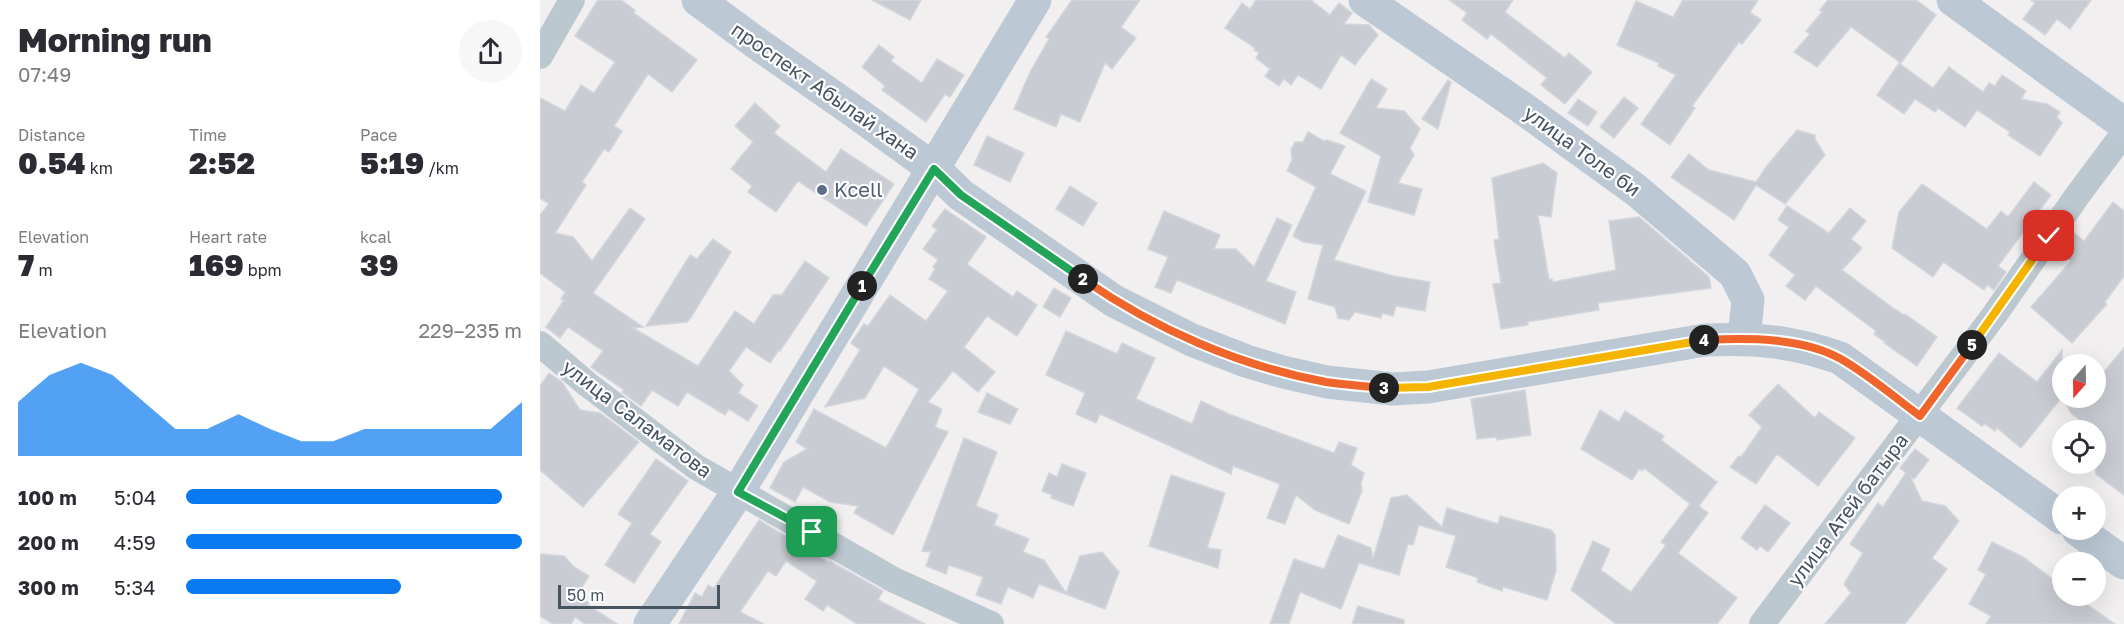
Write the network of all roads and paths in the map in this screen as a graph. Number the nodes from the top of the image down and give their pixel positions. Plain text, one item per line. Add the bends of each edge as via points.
1 (572, 0) edge
2 (698, 0) edge
3 (1035, 0) edge
4 (1365, 0) edge
5 (1953, 0) edge
6 (540, 56) edge
7 (2124, 124) edge
8 (2124, 133) edge
9 (934, 169) junction
10 (1744, 338) junction
11 (540, 344) edge
12 (1920, 416) junction
13 (738, 492) junction
14 (2052, 511) edge
15 (2092, 540) edge
16 (2124, 564) edge
17 (650, 624) edge
18 (991, 624) edge
19 (1762, 624) edge

1 - 6 street
2 - 9 main road, проспект Абылай хана
3 - 9 main road
4 - 10 main road, улица Толе би via 1636,190 1735,274 1748,300
5 - 7 main road
8 - 12 street, улица Атей батыра
9 - 10 main road, проспект Абылай хана via 961,195 1114,301 1192,340 1246,361 1327,382 1393,389 1428,387 1705,340
9 - 13 main road
10 - 12 main road, проспект Абылай хана via 1796,344 1840,358
11 - 13 street, улица Саламатова via 696,467
12 - 14 main road, проспект Абылай хана
12 - 19 street, улица Атей батыра
13 - 17 main road
13 - 18 street, улица Саламатова via 894,580
15 - 16 main road

